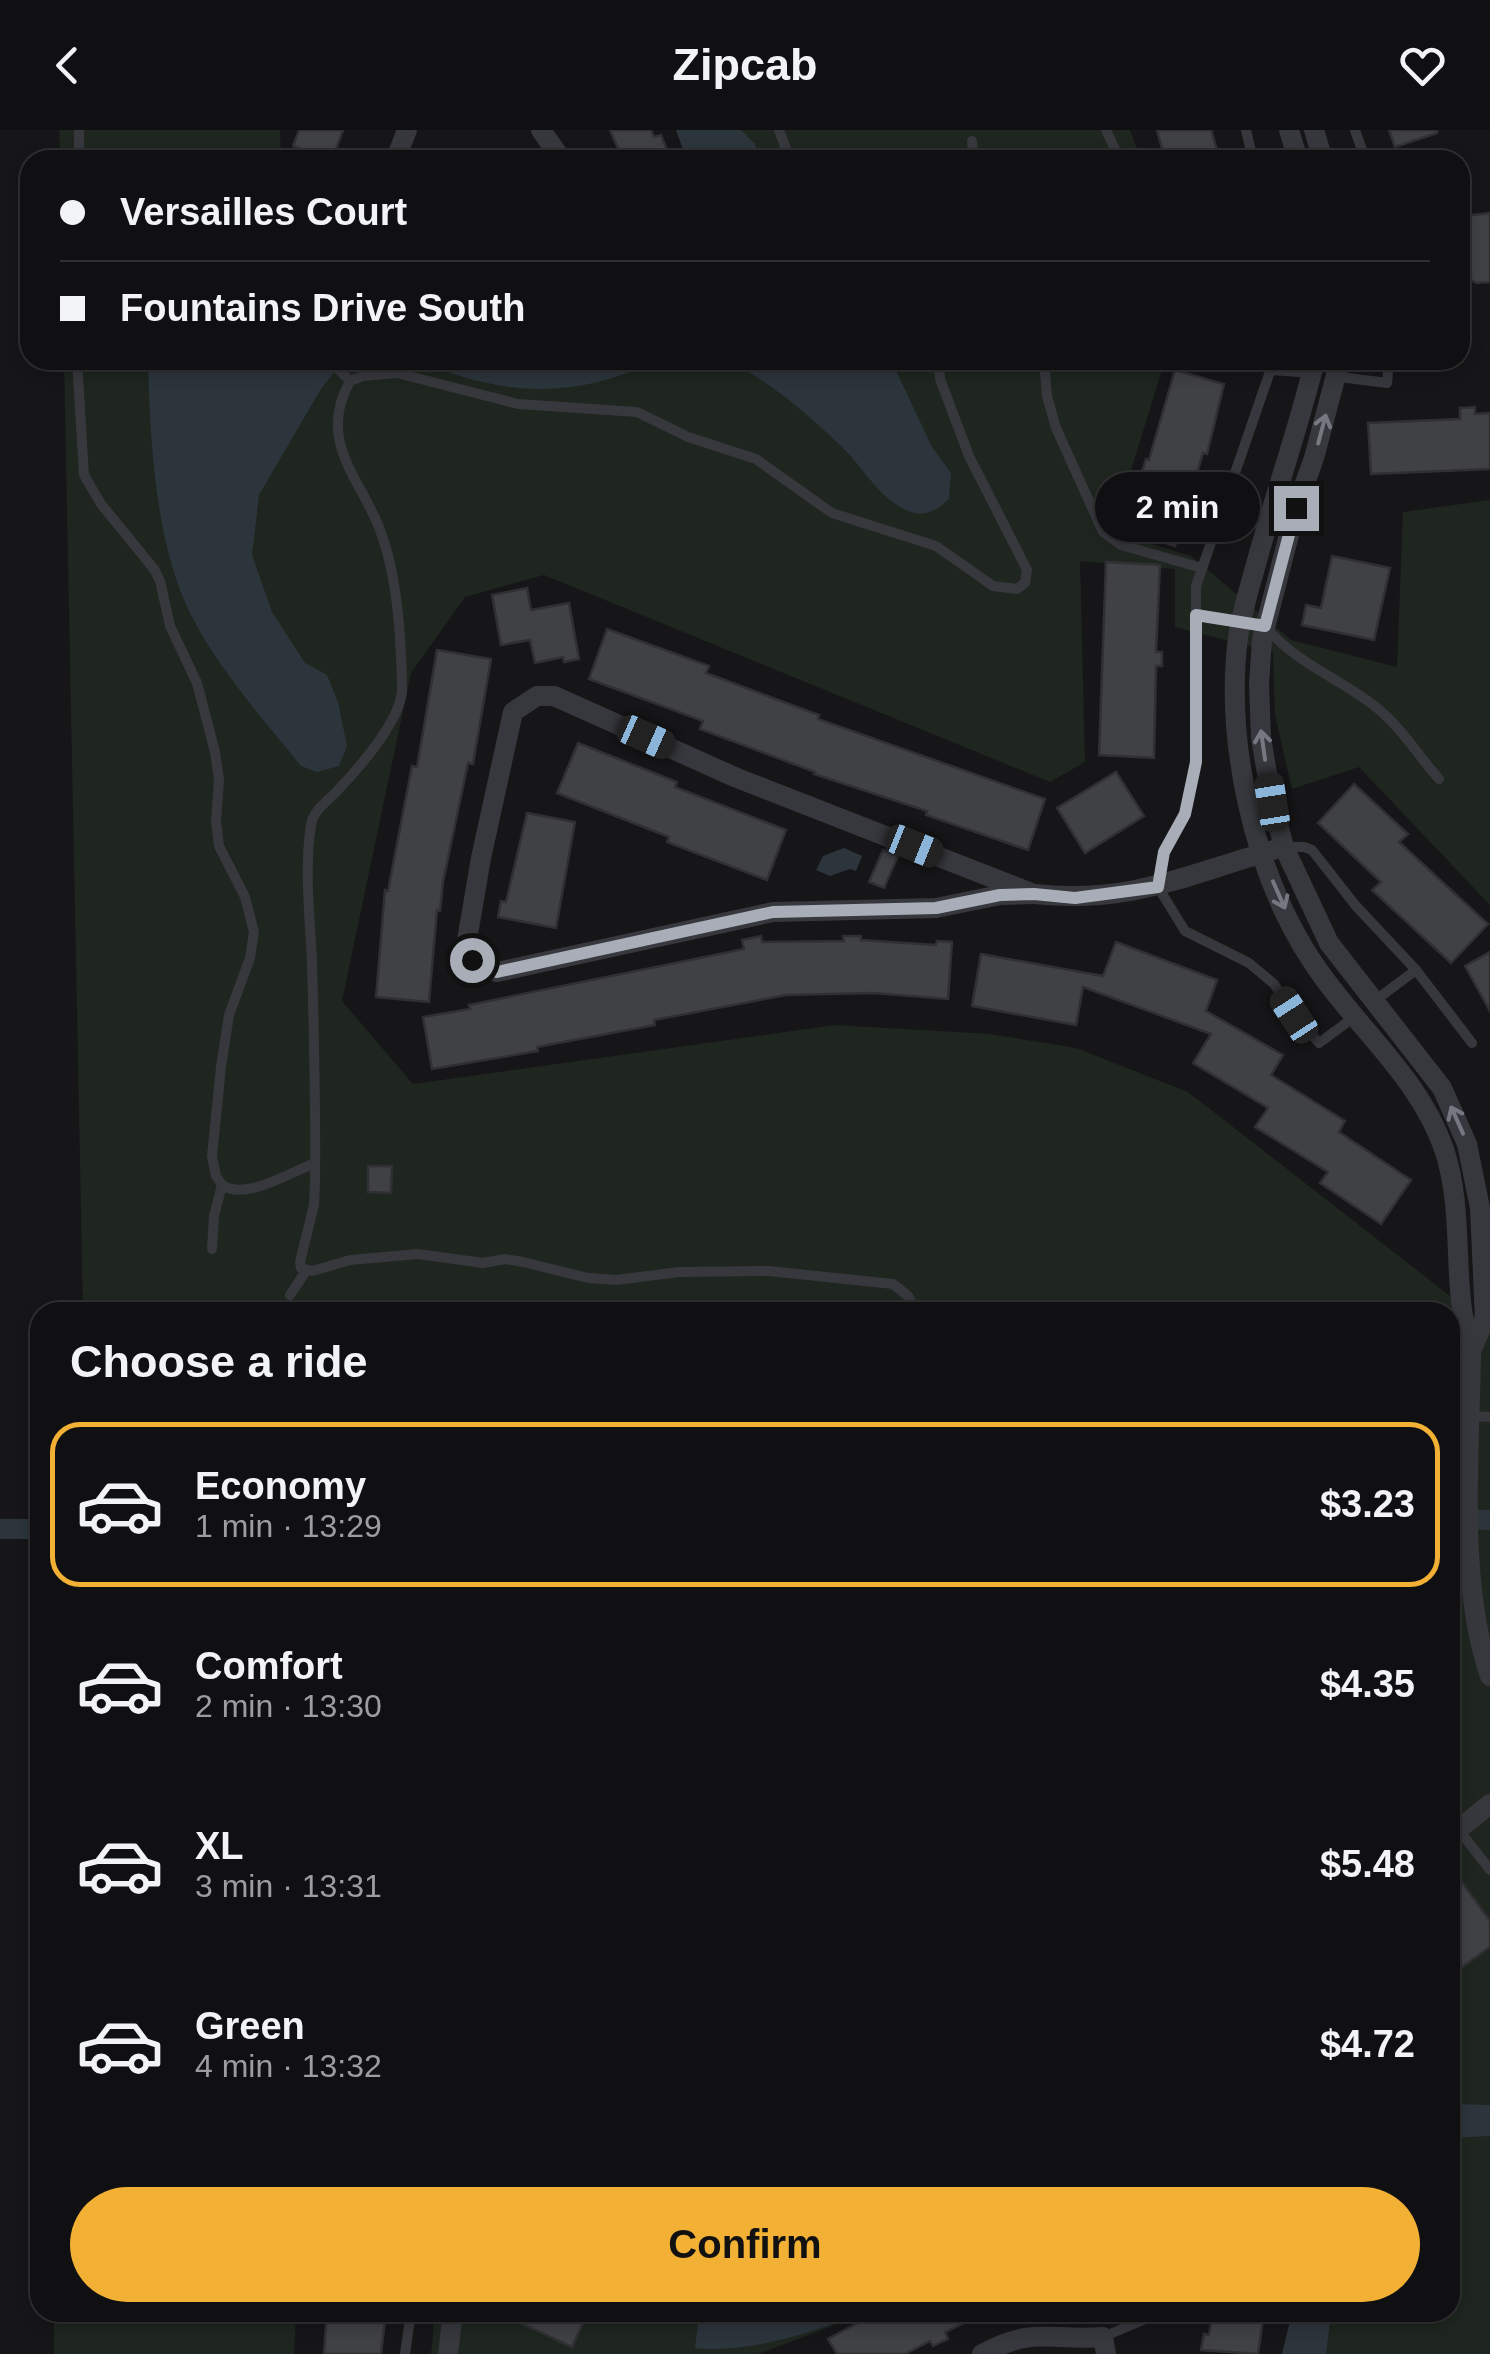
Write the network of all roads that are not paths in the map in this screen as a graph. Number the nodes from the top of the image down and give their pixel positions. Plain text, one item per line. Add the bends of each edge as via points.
1 (1354, 130) edge
2 (972, 141) dead end
3 (973, 150) edge
4 (1362, 150) dead end
5 (78, 370) edge
6 (340, 370) edge
7 (939, 370) edge
8 (1045, 370) edge
9 (1271, 370) edge
10 (1312, 370) edge
11 (1337, 370) edge
12 (1345, 370) edge
13 (1389, 370) edge
14 (350, 381) junction
15 (1202, 568) junction
16 (1196, 615) junction
17 (1241, 622) junction
18 (1265, 626) junction
19 (1439, 779) dead end
20 (1284, 847) junction
21 (1261, 854) junction
22 (1158, 887) junction
23 (1034, 894) junction
24 (1416, 970) junction
25 (1372, 1002) junction
26 (1354, 1018) junction
27 (1472, 1043) dead end
28 (315, 1163) junction
29 (222, 1185) junction
30 (1456, 1210) junction
31 (1485, 1211) edge
32 (212, 1250) dead end
33 (306, 1271) junction
34 (1459, 1282) junction
35 (290, 1295) dead end
36 (911, 1302) edge
37 (1454, 1302) edge
38 (1471, 1352) junction
39 (1480, 1417) edge
40 (1490, 1676) edge
41 (1490, 1804) edge
42 (1460, 1823) edge
43 (1460, 1836) edge
44 (1490, 1870) edge
45 (410, 2322) edge
46 (452, 2322) edge
47 (1142, 2322) edge
48 (1104, 2346) edge
49 (405, 2354) edge
50 (448, 2354) edge
51 (982, 2354) edge

1 - 4 lane
2 - 3 lane
5 - 29 lane via 84,475 154,569 170,626 198,684 220,780 216,835 254,932 221,1067 212,1156
6 - 14 lane
7 - 14 lane via 969,456 1027,570 1017,589 993,586 936,546 832,513 756,459 637,412 518,404 397,372
8 - 15 lane via 1056,428 1102,532 1121,545
9 - 15 lane
10 - 17 street
18 -> 11 street
12 - 13 lane via 1388,383
14 - 28 lane via 341,407 341,446 387,557 402,697 394,718 310,827
15 - 16 lane
16 - 17 lane
16 - 22 lane via 1196,762
17 - 18 street
17 - 21 street via 1237,740
18 - 19 lane via 1278,642 1374,705
20 -> 18 street via 1261,738
20 - 21 street
20 - 24 lane via 1312,850
20 - 25 street via 1329,944
21 - 22 street
21 -> 26 street via 1308,956
22 - 23 street via 1075,898
22 - 26 lane via 1185,931 1274,984 1319,1043
23 - 23 street via 737,778 554,696 537,696 513,712 467,940 472,960 497,972 773,912 936,908
24 - 25 lane
24 - 27 lane
25 - 26 street
31 -> 25 street via 1468,1144 1442,1088
26 - 30 street via 1421,1100 1444,1151
28 - 29 lane via 249,1189
28 - 33 lane via 314,1205 300,1252
29 - 32 lane
30 - 31 lane
30 - 34 street
31 - 38 street via 1486,1319
33 - 35 lane
33 - 36 lane via 418,1254 523,1262 616,1280 769,1272 894,1284
34 - 37 lane
34 - 38 street
38 - 39 street
39 - 40 street via 1470,1472 1470,1558
41 - 42 street
43 - 44 lane
45 - 49 lane
46 - 50 street
47 - 48 lane
48 - 51 street via 1020,2336

